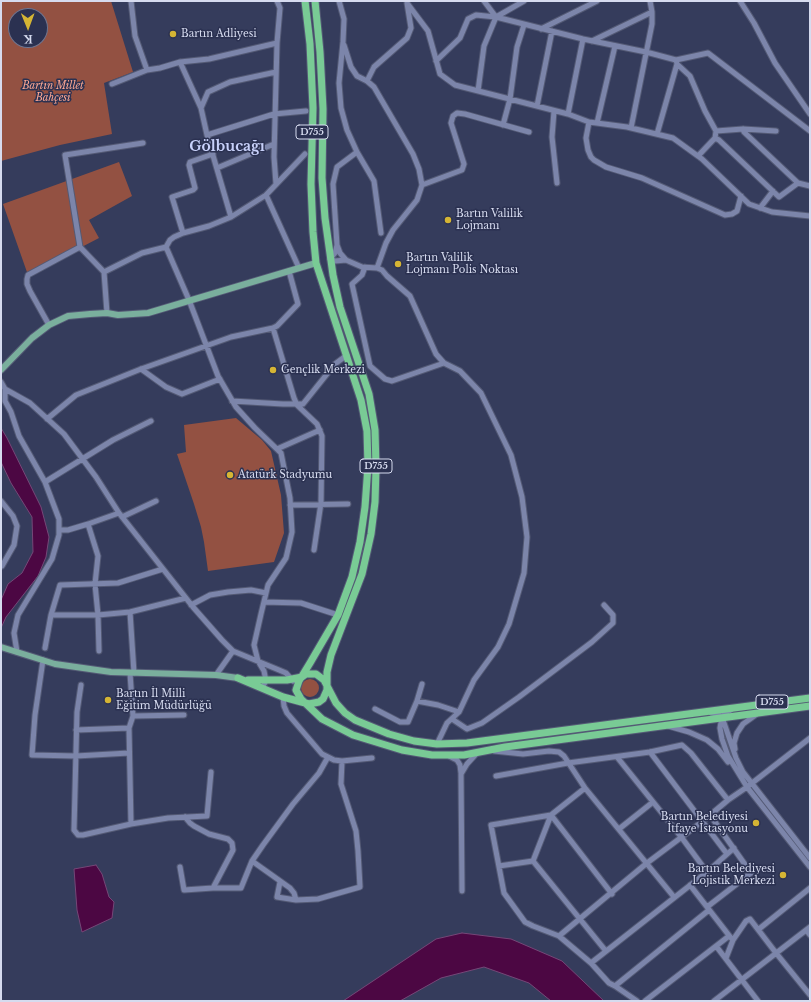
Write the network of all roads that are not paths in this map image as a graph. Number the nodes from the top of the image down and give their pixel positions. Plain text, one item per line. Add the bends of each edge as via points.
1 (131, 1) edge
2 (277, 1) edge
3 (305, 1) edge
4 (315, 1) edge
5 (339, 1) edge
6 (484, 1) edge
7 (597, 1) edge
8 (650, 1) edge
9 (740, 1) edge
10 (406, 2) edge
11 (521, 2) edge
12 (652, 12) junction
13 (496, 17) junction
14 (524, 25) junction
15 (541, 29) junction
16 (552, 31) junction
17 (583, 39) junction
18 (592, 40) junction
19 (343, 42) junction
20 (277, 43) junction
21 (615, 46) junction
22 (646, 52) junction
23 (436, 61) junction
24 (180, 62) junction
25 (676, 62) junction
26 (147, 70) junction
27 (276, 72) junction
28 (367, 81) junction
29 (112, 84) dead end
30 (478, 91) junction
31 (510, 100) junction
32 (537, 106) junction
33 (201, 108) junction
34 (306, 111) dead end
35 (554, 111) junction
36 (274, 114) junction
37 (568, 114) junction
38 (810, 114) edge
39 (589, 122) junction
40 (597, 123) junction
41 (503, 125) junction
42 (631, 128) junction
43 (743, 129) junction
44 (716, 131) junction
45 (776, 131) dead end
46 (810, 131) edge
47 (529, 132) dead end
48 (657, 134) junction
49 (207, 135) junction
50 (714, 138) junction
51 (143, 143) dead end
52 (274, 144) junction
53 (357, 152) junction
54 (212, 154) junction
55 (305, 154) dead end
56 (698, 156) junction
57 (217, 168) junction
58 (557, 183) dead end
59 (798, 183) junction
60 (276, 184) junction
61 (422, 185) junction
62 (810, 186) edge
63 (773, 191) junction
64 (266, 195) junction
65 (741, 196) junction
66 (760, 208) junction
67 (810, 216) edge
68 (231, 217) junction
69 (183, 233) junction
70 (381, 233) dead end
71 (337, 245) junction
72 (80, 247) junction
73 (166, 247) junction
74 (330, 259) junction
75 (346, 260) junction
76 (316, 262) junction
77 (365, 267) junction
78 (299, 268) junction
79 (377, 268) junction
80 (289, 271) junction
81 (104, 272) junction
82 (189, 300) junction
83 (107, 313) junction
84 (48, 326) junction
85 (273, 328) junction
86 (207, 345) junction
87 (347, 355) junction
88 (444, 363) junction
89 (141, 369) junction
90 (1, 370) edge
91 (220, 379) junction
92 (1, 382) edge
93 (5, 389) junction
94 (232, 401) junction
95 (297, 404) junction
96 (47, 419) junction
97 (151, 421) dead end
98 (320, 430) junction
99 (277, 449) junction
100 (82, 459) junction
101 (45, 482) junction
102 (1, 501) edge
103 (156, 501) dead end
104 (321, 503) junction
105 (348, 504) dead end
106 (290, 505) junction
107 (120, 515) junction
108 (88, 524) junction
109 (59, 530) junction
110 (314, 550) dead end
111 (2, 566) edge
112 (163, 569) junction
113 (95, 584) junction
114 (266, 593) junction
115 (186, 598) junction
116 (264, 602) junction
117 (191, 604) junction
118 (604, 605) dead end
119 (130, 612) junction
120 (51, 615) junction
121 (98, 615) junction
122 (338, 615) junction
123 (3, 647) edge
124 (45, 648) dead end
125 (99, 651) dead end
126 (233, 651) junction
127 (17, 652) junction
128 (43, 660) junction
129 (258, 661) junction
130 (132, 673) junction
131 (216, 675) junction
132 (302, 677) junction
133 (238, 678) joint
134 (262, 681) junction
135 (294, 682) junction
136 (422, 684) dead end
137 (81, 685) dead end
138 (326, 685) junction
139 (283, 697) junction
140 (810, 698) edge
141 (417, 701) junction
142 (304, 702) junction
143 (810, 706) edge
144 (735, 707) junction
145 (375, 709) dead end
146 (703, 711) junction
147 (459, 712) junction
148 (758, 713) junction
149 (184, 714) dead end
150 (133, 716) junction
151 (722, 718) junction
152 (452, 719) junction
153 (665, 725) junction
154 (129, 728) junction
155 (76, 730) junction
156 (810, 738) edge
157 (437, 744) junction
158 (488, 750) junction
159 (650, 752) junction
160 (129, 753) junction
161 (477, 753) junction
162 (76, 756) junction
163 (449, 756) junction
164 (328, 757) junction
165 (617, 757) junction
166 (372, 758) dead end
167 (736, 758) junction
168 (342, 761) junction
169 (568, 763) junction
170 (211, 772) dead end
171 (461, 774) junction
172 (496, 776) dead end
173 (744, 782) junction
174 (752, 783) junction
175 (747, 787) junction
176 (585, 788) junction
177 (728, 800) junction
178 (653, 802) junction
179 (551, 815) junction
180 (710, 816) junction
181 (185, 817) junction
182 (703, 821) junction
183 (131, 824) junction
184 (619, 829) junction
185 (682, 838) junction
186 (734, 848) junction
187 (727, 854) junction
188 (810, 858) edge
189 (252, 861) junction
190 (533, 861) junction
191 (647, 863) junction
192 (499, 866) junction
193 (180, 867) dead end
194 (810, 867) edge
195 (707, 872) junction
196 (280, 882) junction
197 (690, 885) junction
198 (213, 888) junction
199 (810, 888) edge
200 (462, 891) dead end
201 (612, 894) junction
202 (674, 897) junction
203 (296, 900) junction
204 (708, 909) junction
205 (580, 918) junction
206 (808, 928) edge
207 (759, 929) junction
208 (810, 935) edge
209 (559, 936) junction
210 (729, 936) junction
211 (733, 940) junction
212 (716, 946) junction
213 (605, 950) junction
214 (776, 953) junction
215 (726, 958) junction
216 (590, 963) junction
217 (742, 980) junction
218 (615, 986) junction
219 (810, 995) edge
220 (637, 1001) edge
221 (646, 1001) edge
222 (714, 1001) edge
223 (758, 1001) edge

1 - 26 street via 135,36
2 - 20 street via 280,8
3 - 76 highway, D755 via 313,108 311,184
4 - 74 highway, D755 via 323,109 322,178
5 - 19 street via 344,20
6 - 13 street
7 - 15 street
8 - 12 street
9 - 38 street via 775,63
10 - 23 street via 428,31
10 - 28 street via 410,28 407,38 374,67
11 - 13 street
12 - 18 street
12 - 22 street
13 - 14 street
13 - 23 street via 476,15 468,19 460,38
13 - 30 street via 484,46
14 - 15 street
14 - 31 street via 517,47
15 - 16 street
16 - 17 street
16 - 32 street
17 - 18 street
17 - 37 street
18 - 21 street
19 - 28 street via 351,67 357,76
19 - 53 street via 339,83 341,108
20 - 24 street via 209,59
20 - 27 street
21 - 22 street
21 - 40 street
22 - 25 street
22 - 42 street
23 - 30 street via 440,74 455,85
24 - 26 street
24 - 33 street
25 - 44 street via 690,76
25 - 46 street via 708,53
25 - 48 street
26 - 29 street
27 - 33 street via 230,82 208,92
27 - 36 street
28 - 61 street via 374,87 413,154
30 - 31 street
31 - 32 street
31 - 41 street
32 - 35 street
33 - 49 street
34 - 36 street
35 - 37 street
35 - 58 street via 552,137
36 - 49 street
36 - 52 street
37 - 39 street
39 - 40 street
39 - 65 street via 586,138 588,150 594,160 606,167 642,178 726,215 737,211
40 - 42 street
41 - 47 street
41 - 61 street via 457,113 451,122 464,164 462,170
42 - 48 street
43 - 44 street
43 - 45 street
43 - 59 street
44 - 50 street
48 - 56 street via 673,138
49 - 54 street
50 - 56 street
50 - 63 street
51 - 72 street via 65,155
52 - 57 street
52 - 60 street
53 - 70 street via 374,181
53 - 71 street via 337,167 333,184
54 - 57 street
54 - 69 street via 190,162 195,188 172,197
55 - 60 street
56 - 65 street
57 - 68 street
59 - 62 street
59 - 63 street via 779,197
60 - 64 street
61 - 79 street via 417,200 393,230
63 - 66 street
64 - 68 street
64 - 78 street
65 - 66 street via 749,204
66 - 67 street via 772,212
68 - 69 street
69 - 73 street via 170,240
71 - 74 street
71 - 75 street
72 - 81 street
72 - 84 street via 28,275 27,284
73 - 81 street via 142,253
73 - 82 street
74 - 75 street
74 - 76 highway
74 - 138 highway, D755 via 340,307 369,394 376,468 371,534 362,574 332,655
75 - 77 street
76 - 78 main road
76 - 87 highway, D755
77 - 79 street
77 - 88 street via 362,275 352,284 370,366 385,379 392,381
78 - 80 main road
79 - 88 street via 410,296 436,354
80 - 82 main road
80 - 85 street via 298,304
81 - 83 street
82 - 83 main road via 148,313
82 - 86 street
83 - 84 main road via 68,316
84 - 90 main road via 32,338
85 - 86 street via 230,337
85 - 95 street
86 - 89 street
86 - 91 street
87 - 95 street via 335,364 303,404
87 - 122 highway, D755 via 367,430 368,466 360,542 352,577
88 - 147 street via 460,371 481,393 511,455 522,497 527,537 524,574 509,624 498,647 474,680
89 - 91 street via 166,387 182,394
89 - 96 street via 76,395
91 - 94 street
92 - 93 street
93 - 96 street via 30,403
93 - 101 street via 5,401 19,436
94 - 95 street
94 - 99 street
95 - 98 street
96 - 100 street via 64,434
97 - 100 street
98 - 99 street
98 - 104 street
99 - 106 street via 281,453
100 - 101 street
100 - 107 street
101 - 109 street via 58,519
102 - 111 street via 13,516 17,526 14,545
103 - 107 street via 147,507
104 - 105 street
104 - 106 street
104 - 110 street
106 - 114 street via 292,532 286,558 268,585
107 - 108 street
107 - 112 street
108 - 109 street
108 - 113 street via 98,556
109 - 127 street via 52,559 18,615 14,633
112 - 113 street via 118,583
112 - 115 street
113 - 120 street via 60,585
113 - 121 street
114 - 116 street
114 - 117 street via 251,590 228,592
115 - 117 street
115 - 119 street
116 - 122 street via 301,603
116 - 129 street via 254,644
117 - 126 street
118 - 152 street via 613,615 613,623 519,697 482,723 467,729
119 - 121 street
119 - 130 street
120 - 121 street
120 - 124 street
121 - 125 street
122 - 132 highway, D755
123 - 127 main road
126 - 129 street
126 - 131 street
127 - 128 main road
128 - 130 main road via 55,664
128 - 162 street via 32,755
129 - 134 street
129 - 135 street via 279,670
130 - 131 main road
130 - 150 street
131 - 133 main road
132 - 135 highway
132 - 138 highway via 306,674 316,674
133 - 134 highway
134 - 135 highway
134 - 139 highway
135 - 142 highway, D755 via 298,695
136 - 141 street
137 - 155 street
138 - 142 highway via 326,695 319,702
138 - 157 highway, D755 via 336,703 355,720 389,734
139 - 142 highway
139 - 164 street via 287,714 317,750
140 - 144 highway, D755
141 - 145 street via 408,722 400,722
141 - 147 street
142 - 163 highway, D755 via 322,719 353,735 402,750
143 - 148 highway, D755
144 - 146 highway, D755
144 - 151 street
146 - 151 street via 718,714
146 - 157 highway, D755 via 467,743
147 - 152 street
148 - 151 highway, D755
148 - 167 street via 743,724 737,733 734,743
149 - 150 street
150 - 154 street
151 - 153 highway, D755
151 - 167 street
151 - 173 street via 722,739 728,756
152 - 157 street via 447,723
153 - 158 highway, D755
153 - 173 street via 707,740 718,749
154 - 155 street
154 - 160 street
155 - 162 street
156 - 174 street
158 - 161 highway, D755
158 - 169 street via 523,754 559,752
159 - 165 street
159 - 177 street via 682,745
159 - 182 street
160 - 162 street
160 - 183 street
161 - 163 highway, D755
161 - 171 street
162 - 183 street via 76,833 83,835
163 - 171 street via 457,760
164 - 168 street
164 - 189 street via 319,773
165 - 169 street
165 - 178 street
166 - 168 street
167 - 174 street
168 - 203 street via 340,778 356,831 360,887 318,899
169 - 172 street
169 - 176 street
170 - 181 street via 207,816
171 - 200 street
173 - 175 street
174 - 175 street
174 - 188 street
175 - 177 street
175 - 194 street
176 - 179 street
176 - 184 street
177 - 180 street
178 - 184 street
178 - 185 street
179 - 190 street
179 - 192 street via 491,825
179 - 201 street
180 - 182 street
180 - 186 street
181 - 183 street
181 - 198 street via 190,824 208,834 228,839 232,843 233,850
182 - 185 street
182 - 187 street
184 - 191 street
185 - 191 street
185 - 195 street
186 - 187 street
186 - 204 street via 751,873
187 - 195 street
189 - 196 street
189 - 198 street via 241,888
190 - 192 street
190 - 205 street
191 - 201 street
191 - 202 street
192 - 209 street via 504,893 525,922
193 - 198 street via 184,890
195 - 197 street
196 - 203 street via 292,890
196 - 203 street via 277,897
197 - 202 street
197 - 204 street
199 - 207 street
201 - 205 street
202 - 213 street
204 - 210 street
204 - 218 street
205 - 209 street
205 - 213 street
206 - 208 street
206 - 214 street
207 - 211 street via 752,920 747,920
207 - 214 street
209 - 216 street
210 - 211 street
210 - 212 street
211 - 215 street
212 - 215 street
212 - 221 street
213 - 216 street
214 - 217 street
214 - 219 street
215 - 217 street
216 - 218 street via 606,981
217 - 222 street
217 - 223 street
218 - 220 street

